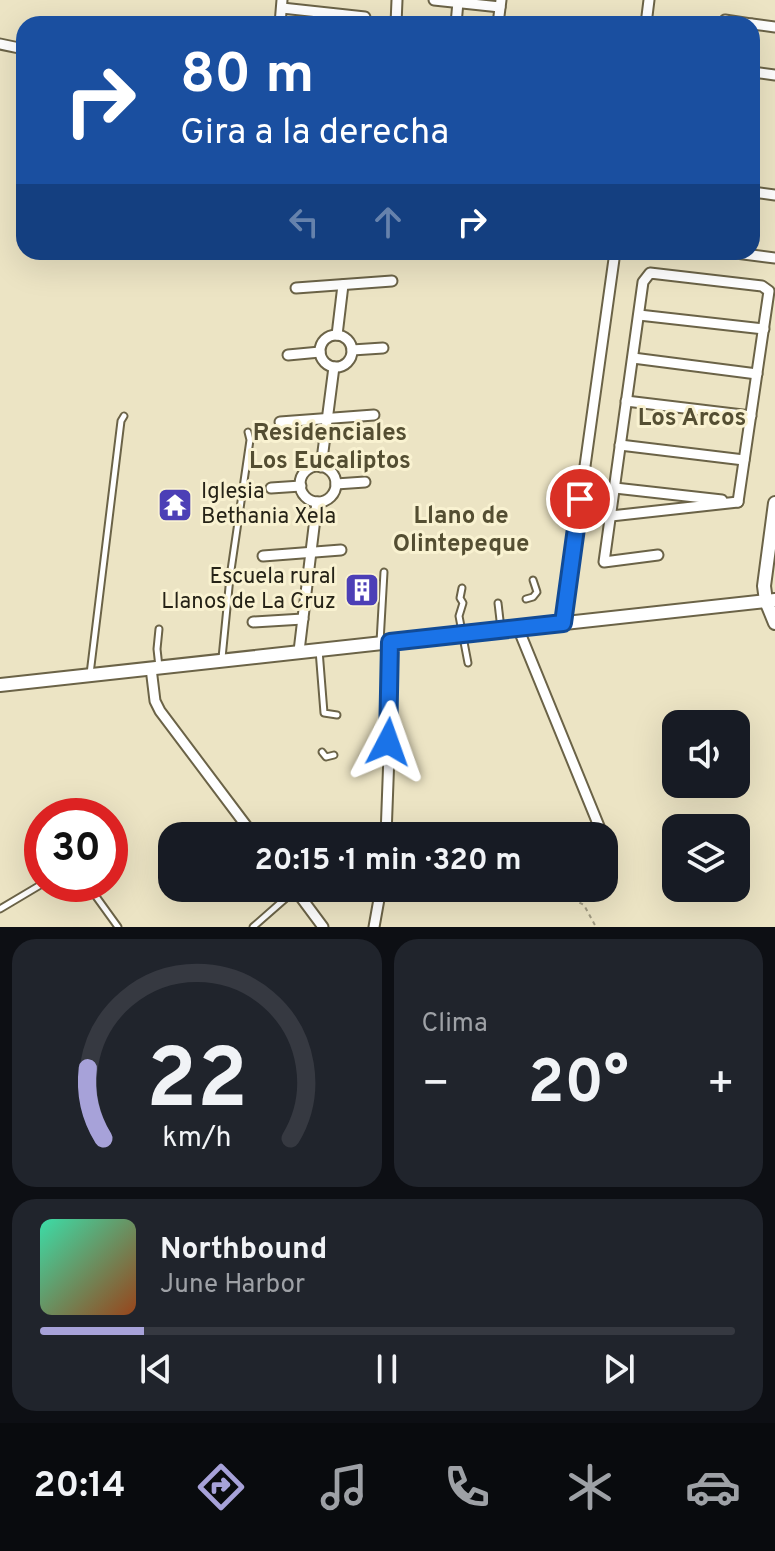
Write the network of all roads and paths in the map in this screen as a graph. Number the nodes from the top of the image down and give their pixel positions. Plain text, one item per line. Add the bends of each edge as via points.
1 (434, 0) edge
2 (458, 2) junction
3 (501, 3) edge
4 (282, 4) edge
5 (359, 16) edge
6 (457, 16) edge
7 (614, 260) edge
8 (392, 281) dead end
9 (343, 285) junction
10 (296, 288) dead end
11 (639, 315) junction
12 (764, 329) junction
13 (337, 335) junction
14 (383, 348) dead end
15 (352, 350) junction
16 (320, 352) junction
17 (288, 355) dead end
18 (633, 358) junction
19 (334, 367) junction
20 (757, 374) junction
21 (626, 401) junction
22 (374, 415) dead end
23 (124, 416) dead end
24 (751, 416) junction
25 (327, 419) junction
26 (280, 422) dead end
27 (248, 432) dead end
28 (620, 445) junction
29 (744, 460) junction
30 (321, 467) junction
31 (365, 482) dead end
32 (336, 484) junction
33 (301, 486) junction
34 (271, 488) dead end
35 (615, 488) junction
36 (317, 502) junction
37 (738, 502) junction
38 (775, 503) edge
39 (611, 516) junction
40 (341, 550) dead end
41 (311, 552) junction
42 (658, 555) dead end
43 (263, 556) dead end
44 (384, 572) dead end
45 (770, 572) edge
46 (533, 580) dead end
47 (462, 588) dead end
48 (526, 599) dead end
49 (770, 601) edge
50 (498, 603) dead end
51 (303, 619) junction
52 (253, 622) dead end
53 (563, 623) junction
54 (775, 623) edge
55 (518, 628) junction
56 (159, 629) dead end
57 (501, 630) junction
58 (461, 634) junction
59 (385, 642) junction
60 (319, 649) junction
61 (299, 651) junction
62 (222, 659) junction
63 (468, 663) dead end
64 (155, 667) junction
65 (90, 675) junction
66 (0, 685) edge
67 (337, 715) dead end
68 (322, 752) dead end
69 (334, 755) dead end
70 (243, 822) edge
71 (387, 822) edge
72 (597, 822) edge
73 (24, 895) edge
74 (100, 902) edge
75 (280, 902) edge
76 (304, 902) edge
77 (378, 902) edge
78 (580, 902) edge
79 (0, 909) edge
80 (118, 927) edge
81 (253, 927) edge
82 (323, 927) edge
83 (374, 927) edge
84 (596, 927) edge

1 - 2 street
2 - 3 street
2 - 6 street
4 - 5 street
7 - 53 street
8 - 9 street
9 - 10 street
9 - 13 street
11 - 12 street
11 - 12 street via 644,279 656,273 766,287
11 - 18 street
12 - 20 street
13 - 15 street
13 - 16 street via 325,340
14 - 15 street
15 - 19 street via 346,363
16 - 17 street
16 - 19 street
18 - 20 street
18 - 21 street
19 - 25 street
20 - 24 street
21 - 24 street
21 - 28 street
22 - 25 street
23 - 65 lane
24 - 29 street
25 - 26 street
25 - 30 street
27 - 62 lane
28 - 29 street
28 - 35 street
29 - 37 street
30 - 32 street via 333,474
30 - 33 street via 306,472
31 - 32 street
32 - 36 street via 328,500
33 - 34 street
33 - 36 street via 306,497
35 - 37 street
35 - 39 street
36 - 41 street
37 - 39 street
38 - 45 main road
39 - 42 street via 604,562
40 - 41 street
41 - 43 street
41 - 51 street
44 - 59 lane
45 - 49 main road
46 - 48 lane via 537,592
47 - 58 lane
49 - 53 main road
49 - 54 main road
50 - 57 lane
51 - 52 street
51 - 61 street
53 - 55 main road
55 - 57 main road
55 - 72 street
56 - 64 lane
57 - 58 main road
58 - 59 main road
58 - 63 lane
59 - 60 main road
59 - 71 street via 391,700
60 - 61 main road
60 - 67 lane via 324,713
61 - 62 main road
62 - 64 main road
64 - 65 main road
64 - 70 street via 154,695 160,711
65 - 66 main road
68 - 69 lane
73 - 79 lane
74 - 80 lane
75 - 81 lane
76 - 82 street
77 - 83 street
78 - 84 path

